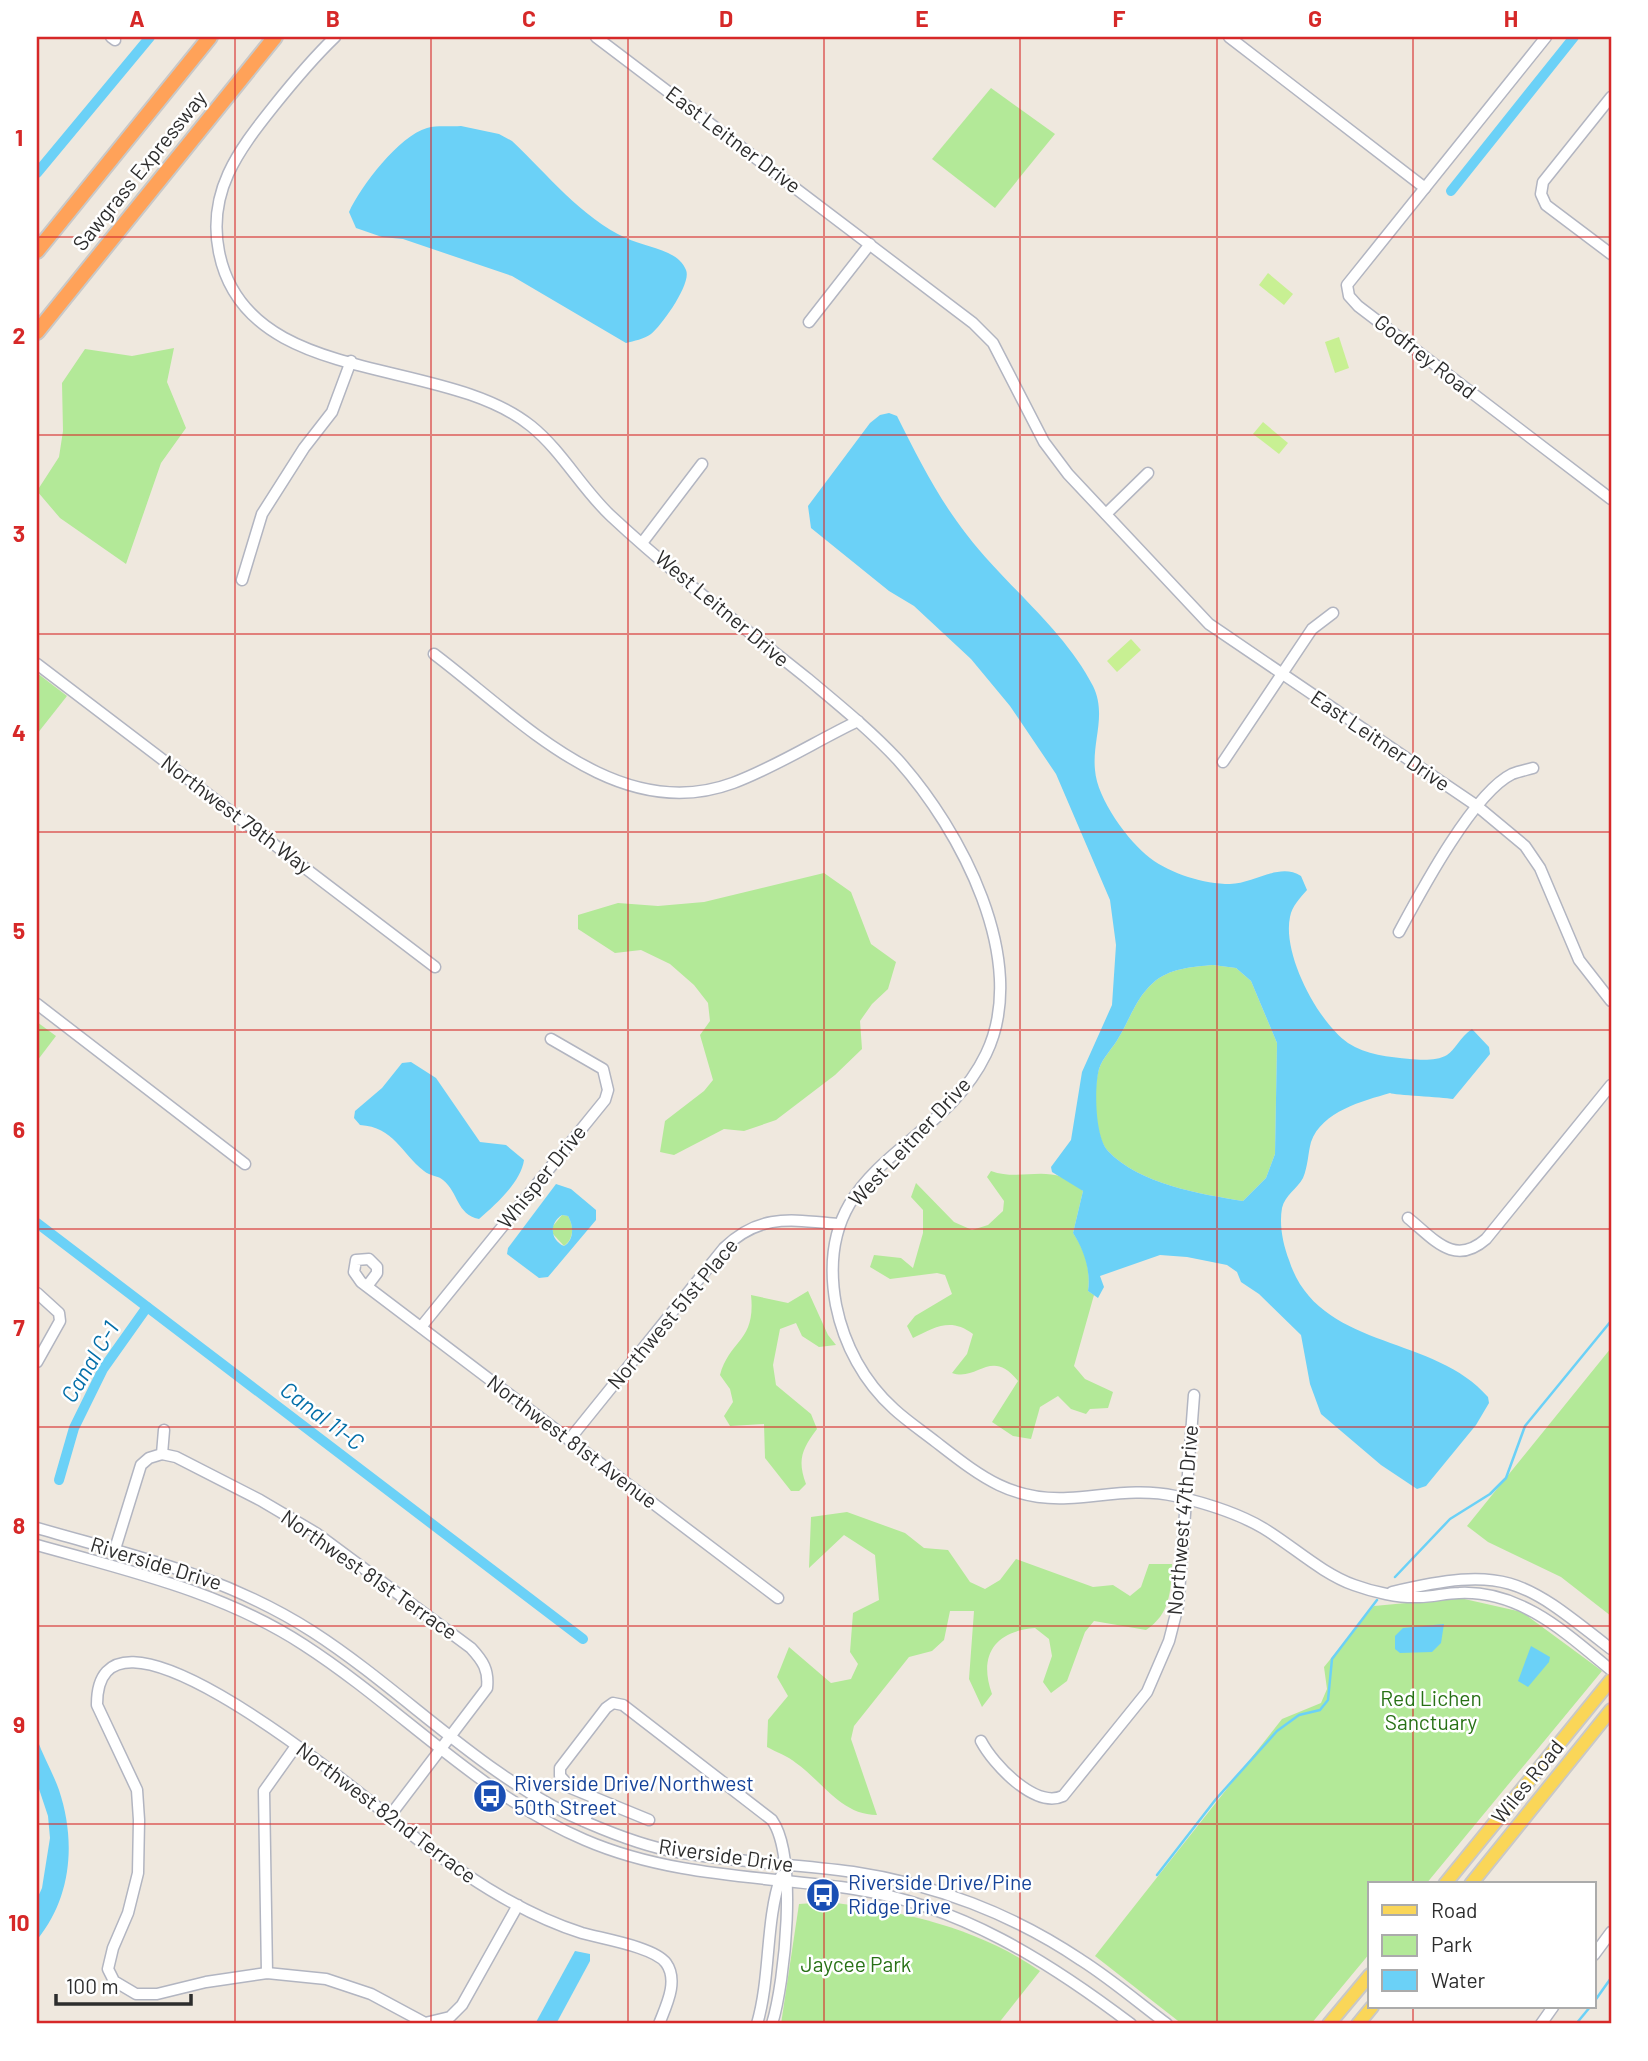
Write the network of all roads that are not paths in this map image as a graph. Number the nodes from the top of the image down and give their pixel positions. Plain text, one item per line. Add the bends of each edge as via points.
1 (209, 37) edge
2 (275, 37) edge
3 (335, 37) edge
4 (596, 37) edge
5 (1229, 37) edge
6 (1546, 37) edge
7 (1611, 97) edge
8 (1607, 111) edge
9 (1425, 188) junction
10 (870, 244) junction
11 (37, 251) edge
12 (1611, 254) edge
13 (809, 321) dead end
14 (37, 332) edge
15 (351, 361) junction
16 (702, 464) dead end
17 (1148, 473) dead end
18 (1611, 499) edge
19 (1106, 514) junction
20 (642, 543) junction
21 (242, 580) dead end
22 (1333, 613) dead end
23 (434, 654) dead end
24 (37, 664) edge
25 (1281, 674) junction
26 (858, 720) junction
27 (1223, 762) dead end
28 (1533, 768) dead end
29 (1477, 806) junction
30 (1399, 932) dead end
31 (435, 967) dead end
32 (1611, 1002) edge
33 (37, 1004) edge
34 (551, 1039) dead end
35 (1611, 1085) edge
36 (245, 1164) dead end
37 (1408, 1218) dead end
38 (838, 1224) junction
39 (368, 1285) dead end
40 (37, 1293) edge
41 (421, 1327) junction
42 (37, 1362) edge
43 (1194, 1395) dead end
44 (164, 1430) dead end
45 (569, 1440) junction
46 (162, 1454) junction
47 (1185, 1499) junction
48 (37, 1528) edge
49 (37, 1545) edge
50 (115, 1549) junction
51 (1388, 1592) junction
52 (778, 1598) dead end
53 (1611, 1649) edge
54 (1611, 1670) edge
55 (1611, 1680) edge
56 (1611, 1710) edge
57 (451, 1736) junction
58 (981, 1741) dead end
59 (296, 1746) junction
60 (441, 1749) junction
61 (595, 1800) junction
62 (389, 1817) junction
63 (649, 1820) dead end
64 (584, 1821) junction
65 (785, 1865) junction
66 (784, 1882) junction
67 (1447, 1882) edge
68 (1473, 1882) edge
69 (518, 1905) junction
70 (1611, 1932) edge
71 (1596, 1952) edge
72 (267, 1973) junction
73 (1368, 1977) edge
74 (1371, 2008) edge
75 (1552, 2008) edge
76 (659, 2024) edge
77 (757, 2024) edge
78 (772, 2024) edge
79 (1131, 2024) edge
80 (1167, 2024) edge
81 (1329, 2024) edge
82 (1358, 2024) edge
83 (1541, 2024) edge

1 - 11 highway, Sawgrass Expressway
2 - 14 highway, Sawgrass Expressway
3 - 15 street, West Leitner Drive via 306,65 237,152 223,180 216,237 221,264 251,317 276,335
4 - 10 street, East Leitner Drive
5 - 9 street
6 - 9 street, Godfrey Road
7 - 8 street
8 - 12 street via 1543,182 1541,194 1546,205
9 - 18 street, Godfrey Road via 1354,272 1347,285 1349,296
10 - 13 street
10 - 19 street, East Leitner Drive via 993,343 1044,442
15 - 20 street, West Leitner Drive via 511,412 532,426 607,513
15 - 21 street via 332,412 262,513
16 - 20 street, West Leitner Drive
17 - 19 street
19 - 25 street, East Leitner Drive via 1209,624
20 - 26 street, West Leitner Drive
22 - 25 street via 1312,629
23 - 26 street via 568,756 617,783 650,791 681,795 733,783
24 - 31 street, Northwest 79th Way
25 - 27 street
25 - 29 street, East Leitner Drive
26 - 38 street, West Leitner Drive via 899,761 934,806 965,860 999,958 1001,991 998,1020 974,1075 865,1184
28 - 29 street via 1510,775
29 - 30 street via 1434,868
29 - 32 street, East Leitner Drive via 1525,846 1540,867 1579,960
33 - 36 street
34 - 41 street, Whisper Drive via 603,1069 606,1100
35 - 37 street via 1473,1251 1443,1246
38 - 45 street, Northwest 51st Place via 793,1220 764,1222 743,1230
38 - 47 street, West Leitner Drive via 833,1276 847,1344 864,1376 891,1407 976,1473 1009,1491 1033,1498 1154,1492
39 - 41 street, Northwest 81st Avenue
40 - 42 street via 59,1313 60,1321
41 - 45 street, Northwest 81st Avenue
43 - 47 street, Northwest 47th Drive
44 - 46 street
45 - 52 street, Northwest 81st Avenue
46 - 50 street via 141,1465
46 - 57 street, Northwest 81st Terrace via 260,1500 316,1533 471,1648 488,1675 487,1688
47 - 51 street, West Leitner Drive via 1258,1525 1354,1585
47 - 58 street, Northwest 47th Drive via 1178,1606 1158,1672 1063,1796 1040,1799 991,1761
48 - 50 street, Riverside Drive
49 - 60 street, Riverside Drive via 205,1593 258,1618 305,1645
50 - 57 street, Riverside Drive via 195,1573 269,1605 316,1634
51 - 53 street, West Leitner Drive via 1479,1577 1512,1582 1548,1601
51 - 54 street, West Leitner Drive via 1410,1598 1478,1594 1527,1607
55 - 67 main road, Wiles Road
56 - 68 main road, Wiles Road
57 - 60 street
57 - 64 street, Riverside Drive via 533,1795
59 - 62 street, Northwest 82nd Terrace
59 - 72 street via 264,1791
59 - 72 street, Northwest 82nd Terrace via 228,1698 137,1662 111,1666 97,1690 97,1705 137,1790 139,1820 138,1873 108,1969 114,1981 136,1993 157,1994
60 - 62 street
60 - 66 street, Riverside Drive via 519,1806 589,1842 665,1866
61 - 63 street
61 - 64 street
61 - 65 street via 564,1782 560,1768 606,1708 613,1703 623,1705 772,1820 784,1844
62 - 69 street, Northwest 82nd Terrace via 465,1874
64 - 65 street, Riverside Drive via 675,1852
65 - 66 street
65 - 80 street, Riverside Drive via 895,1880 978,1906 1035,1931 1083,1960
66 - 77 street
66 - 78 street via 787,1914
66 - 79 street, Riverside Drive via 876,1893 971,1923 1022,1948
69 - 72 street via 462,2005 437,2022 425,2023 372,1994 326,1979
69 - 76 street, Northwest 82nd Terrace via 579,1932 653,1953 666,1963 672,1978
70 - 71 street
73 - 81 main road
74 - 82 main road
75 - 83 street

